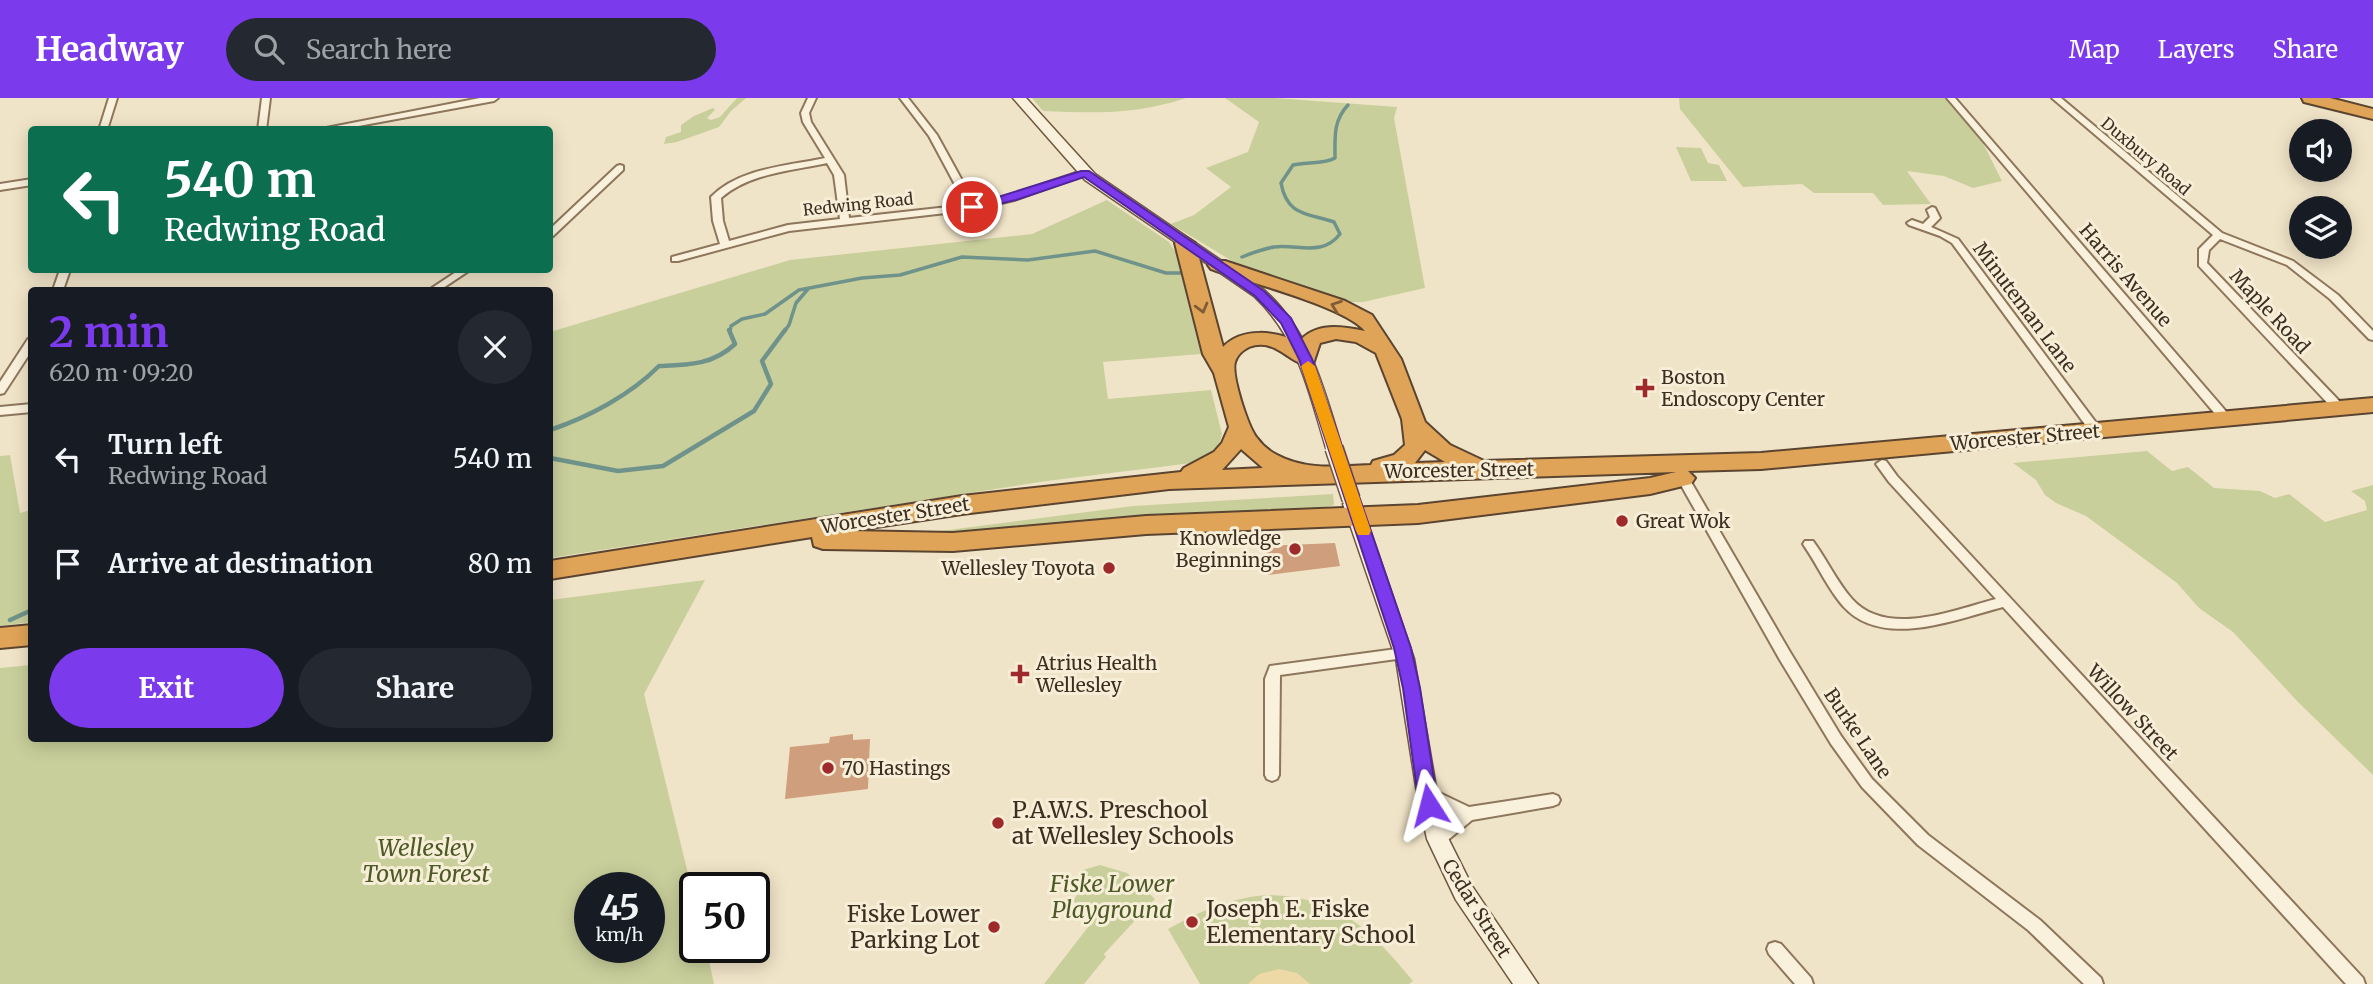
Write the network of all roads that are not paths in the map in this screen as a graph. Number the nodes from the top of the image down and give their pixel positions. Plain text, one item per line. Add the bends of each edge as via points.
1 (113, 98) edge
2 (266, 98) edge
3 (494, 98) edge
4 (812, 98) edge
5 (904, 98) edge
6 (1019, 98) edge
7 (1951, 98) edge
8 (2056, 98) edge
9 (2310, 98) edge
10 (2337, 98) edge
11 (2373, 106) edge
12 (2373, 114) edge
13 (104, 126) edge
14 (262, 126) edge
15 (348, 126) edge
16 (830, 160) junction
17 (621, 168) dead end
18 (1085, 173) junction
19 (28, 183) edge
20 (0, 187) edge
21 (972, 207) junction
22 (1932, 210) dead end
23 (845, 221) junction
24 (1912, 223) dead end
25 (1925, 227) junction
26 (553, 231) edge
27 (2220, 235) junction
28 (1185, 243) junction
29 (725, 244) junction
30 (675, 259) dead end
31 (1218, 265) junction
32 (460, 273) edge
33 (438, 287) edge
34 (2373, 337) edge
35 (28, 347) edge
36 (1384, 349) junction
37 (1306, 359) junction
38 (1224, 373) junction
39 (0, 390) edge
40 (2373, 405) edge
41 (28, 408) edge
42 (2339, 408) junction
43 (0, 411) edge
44 (2226, 419) junction
45 (2373, 422) edge
46 (1416, 426) junction
47 (1239, 428) junction
48 (2096, 431) junction
49 (1882, 464) junction
50 (1507, 469) junction
51 (1360, 473) junction
52 (1330, 474) junction
53 (1684, 478) junction
54 (1169, 481) junction
55 (1354, 508) junction
56 (822, 540) junction
57 (1809, 544) dead end
58 (553, 570) edge
59 (553, 584) edge
60 (2006, 602) junction
61 (28, 635) edge
62 (0, 638) edge
63 (28, 651) edge
64 (1404, 653) junction
65 (0, 654) edge
66 (1272, 775) dead end
67 (1427, 793) junction
68 (1553, 800) dead end
69 (1468, 814) junction
70 (1438, 839) junction
71 (1775, 949) dead end
72 (1526, 984) edge
73 (1805, 984) edge
74 (2095, 984) edge
75 (2357, 984) edge

1 - 13 street
2 - 14 street
3 - 15 street
4 - 16 street via 805,113 807,122
5 - 21 street via 933,135
6 - 18 main road, Cedar Street
7 - 44 street, Harris Avenue via 2002,150
8 - 27 street, Duxbury Road
9 - 12 highway
10 - 11 highway
16 - 23 street via 839,175
16 - 29 street via 724,188 716,205 717,226
17 - 26 street
18 - 21 street, Redwing Road
18 - 28 main road, Cedar Street
19 - 20 street
21 - 23 street, Redwing Road
22 - 25 street via 1935,218
23 - 29 street, Redwing Road via 773,230
24 - 25 street, Minuteman Lane
25 - 48 street, Minuteman Lane via 1955,241
27 - 34 street, Duxbury Road via 2290,263 2334,297
27 - 42 street, Maple Road via 2204,249 2202,264
28 - 31 main road, Cedar Street
28 -> 38 highway via 1215,358
29 - 30 street, Redwing Road
36 -> 31 highway via 1375,329 1360,316
31 - 37 main road, Cedar Street via 1275,307 1292,328
32 - 33 street
35 - 39 street
36 - 37 highway via 1360,334 1330,333 1310,344
36 - 46 highway
37 - 38 highway via 1287,344 1251,341 1227,354
37 - 55 main road, Cedar Street, bridge
38 - 47 highway
40 - 42 highway, Worcester Street
41 - 43 street
42 - 44 highway, Worcester Street
44 - 48 highway, Worcester Street
45 - 49 highway, Worcester Street
46 - 50 highway via 1449,456
46 - 51 highway via 1418,442 1408,456
47 - 52 highway via 1255,452 1271,463
47 - 54 highway via 1231,449 1217,463
48 - 50 highway, Worcester Street via 1751,461
49 - 53 highway, Worcester Street
49 - 60 street, Willow Street
50 - 51 highway, Worcester Street
51 - 52 highway, Worcester Street
52 - 54 highway, Worcester Street
53 - 55 highway via 1517,504
53 - 56 highway, Worcester Street via 1182,494 1049,506
53 - 74 street, Burke Lane via 1758,611 1861,776 1909,828 2034,925
54 - 58 highway, Worcester Street via 962,505
55 - 56 highway via 953,542
55 - 64 main road, Cedar Street
56 - 59 highway, Worcester Street
57 - 60 street via 1851,606 1878,622 1911,624
60 - 75 street, Willow Street
61 - 62 highway
63 - 65 highway
64 - 66 street via 1275,670
64 - 67 main road, Cedar Street
67 - 69 street
67 - 70 main road, Cedar Street
68 - 69 street
69 - 70 street
70 - 72 main road, Cedar Street via 1464,893
71 - 73 street

